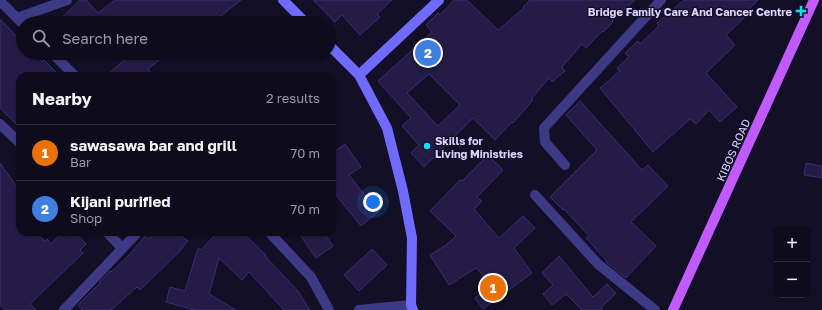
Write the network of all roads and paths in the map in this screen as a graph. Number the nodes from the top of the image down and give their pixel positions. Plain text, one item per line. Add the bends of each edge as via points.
1 (67, 0) edge
2 (283, 0) edge
3 (439, 0) edge
4 (661, 0) edge
5 (814, 0) edge
6 (0, 1) edge
7 (31, 16) edge
8 (299, 16) edge
9 (16, 17) edge
10 (336, 53) edge
11 (59, 60) edge
12 (71, 72) edge
13 (359, 75) junction
14 (0, 124) edge
15 (16, 140) edge
16 (565, 165) dead end
17 (535, 195) dead end
18 (111, 236) edge
19 (134, 236) edge
20 (272, 236) edge
21 (122, 248) junction
22 (412, 308) edge
23 (64, 310) edge
24 (329, 310) edge
25 (359, 310) edge
26 (655, 310) edge
27 (673, 310) edge

1 - 7 street
2 - 8 street
3 - 13 street
4 - 16 street via 544,128 545,142
5 - 27 main road, KIBOS ROAD
6 - 9 street
10 - 13 street
11 - 12 street
13 - 22 street via 387,128 403,191 412,238
14 - 15 street
17 - 26 street via 598,264
18 - 21 street
19 - 21 street
20 - 24 street via 311,277
21 - 23 street
22 - 25 street

